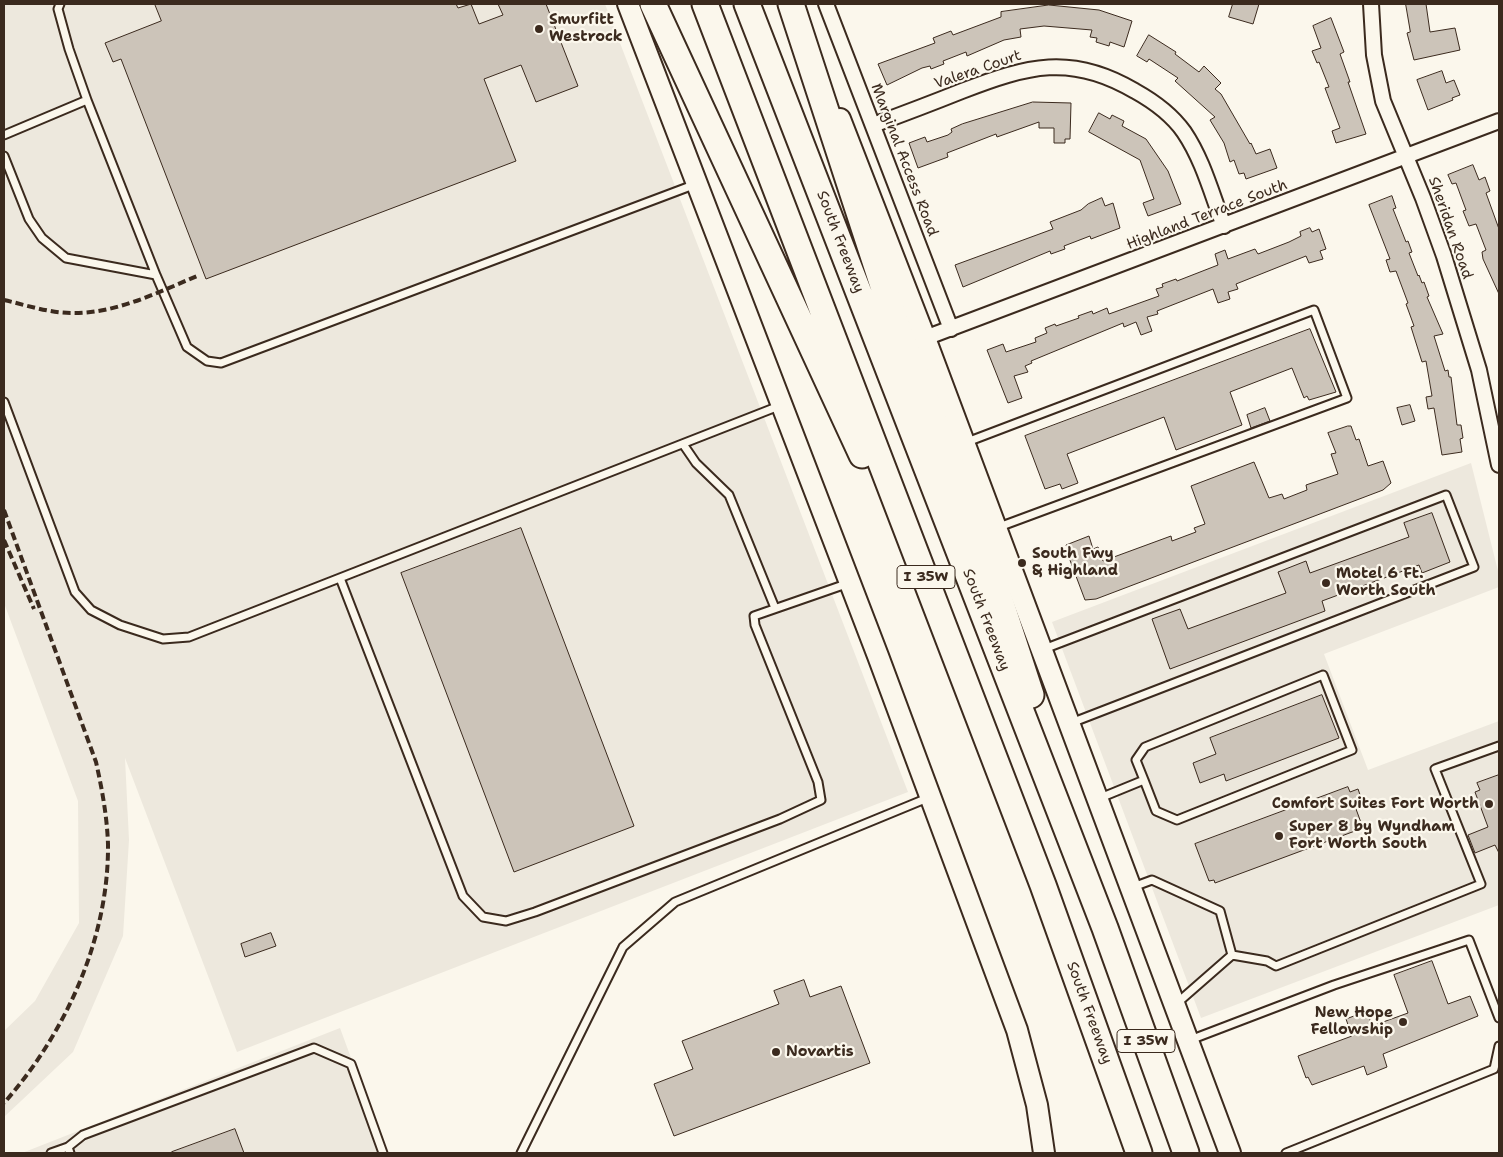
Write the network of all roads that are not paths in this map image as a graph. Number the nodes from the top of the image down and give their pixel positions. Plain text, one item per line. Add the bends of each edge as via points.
1 (60, 4) edge
2 (628, 4) edge
3 (653, 4) edge
4 (705, 4) edge
5 (748, 4) edge
6 (791, 4) edge
7 (796, 4) edge
8 (826, 4) edge
9 (1371, 4) edge
10 (87, 100) junction
11 (1499, 121) edge
12 (873, 125) junction
13 (4, 135) edge
14 (4, 156) edge
15 (1406, 157) junction
16 (696, 184) junction
17 (1224, 226) junction
18 (156, 275) junction
19 (951, 329) junction
20 (925, 338) junction
21 (4, 402) edge
22 (781, 405) junction
23 (964, 443) junction
24 (683, 444) junction
25 (1499, 465) edge
26 (996, 528) junction
27 (340, 578) junction
28 (850, 583) junction
29 (775, 608) junction
30 (1041, 650) junction
31 (974, 702) junction
32 (1069, 724) junction
33 (1499, 746) edge
34 (1144, 780) junction
35 (930, 797) junction
36 (1097, 799) junction
37 (1130, 887) junction
38 (1105, 928) junction
39 (1232, 955) junction
40 (1174, 1005) junction
41 (1499, 1018) edge
42 (1188, 1041) junction
43 (1499, 1046) edge
44 (69, 1150) edge
45 (51, 1153) edge
46 (383, 1153) edge
47 (521, 1153) edge
48 (1044, 1153) edge
49 (1139, 1153) edge
50 (1186, 1153) edge
51 (1230, 1153) edge
52 (1286, 1153) edge

1 - 10 lane via 58,9 69,50
2 - 16 main road
3 - 31 highway
4 - 31 highway, South Freeway / I 35W
5 - 38 highway, South Freeway / I 35W
6 - 38 highway via 890,307 981,542 1042,730 1108,900
7 - 20 main road
8 - 12 street, Marginal Access Road
9 - 15 street, Sheridan Road via 1374,55 1383,101
10 - 13 lane
10 - 18 lane
11 - 15 street, Highland Terrace South
12 - 17 street, Valera Court via 1022,70 1067,67 1098,73 1142,95 1183,131 1197,154
12 - 19 street, Marginal Access Road
14 - 18 lane via 28,219 42,238 66,258
15 - 17 street, Highland Terrace South
15 - 25 street, Sheridan Road via 1444,256 1479,370
16 - 18 lane via 221,363 207,361 187,347
16 - 22 main road
17 - 19 street, Highland Terrace South
19 - 20 street, Highland Terrace South
20 - 23 main road
21 - 27 lane via 75,592 92,610 120,625 163,639 188,637
22 - 24 lane
22 - 28 main road
23 - 26 main road
23 - 26 lane via 1314,310 1347,398
24 - 27 lane
24 - 29 lane via 696,463 729,495
26 - 30 main road
27 - 29 lane via 462,896 483,917 506,921 780,819 821,800 818,782 755,625 754,616
28 - 29 lane
28 - 35 main road
30 - 32 main road
30 - 32 lane via 1446,495 1474,567
31 - 49 highway, South Freeway / I 35W
32 - 36 main road
33 - 39 lane via 1435,769 1481,884 1276,966 1267,961
34 - 34 lane via 1156,811 1177,820 1352,750 1323,675 1145,747 1136,760
34 - 36 lane
35 - 47 lane via 675,902 624,947
35 - 48 main road via 1017,1030 1037,1105
36 - 37 main road
37 - 39 lane via 1152,880 1220,911
37 - 40 main road
38 - 50 highway, South Freeway / I 35W
39 - 40 lane
40 - 42 main road
41 - 42 lane via 1469,940 1334,985
42 - 51 main road
43 - 52 lane via 1494,1069
44 - 45 lane
44 - 46 lane via 83,1135 314,1048 351,1064

